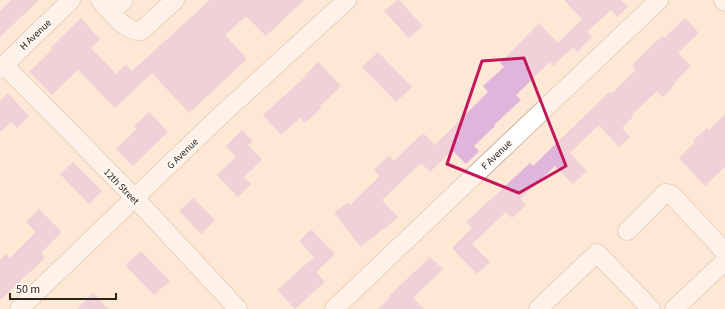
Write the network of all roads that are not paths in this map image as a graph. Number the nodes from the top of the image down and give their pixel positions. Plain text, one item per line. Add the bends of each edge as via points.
1 (71, 0) edge
2 (175, 0) edge
3 (347, 0) edge
4 (659, 0) edge
5 (112, 4) edge
6 (2, 67) edge
7 (135, 198) junction
8 (627, 231) dead end
9 (725, 254) edge
10 (725, 260) edge
11 (19, 309) edge
12 (238, 309) edge
13 (334, 309) edge
14 (538, 309) edge
15 (651, 309) edge
16 (674, 309) edge

1 - 6 street, H Avenue
2 - 5 street via 141,31 127,28
3 - 7 street, G Avenue
4 - 13 street, F Avenue
6 - 7 street, 12th Street
7 - 11 street, G Avenue
7 - 12 street, 12th Street
8 - 9 street via 665,193 671,194
10 - 16 street
14 - 15 street via 597,253

